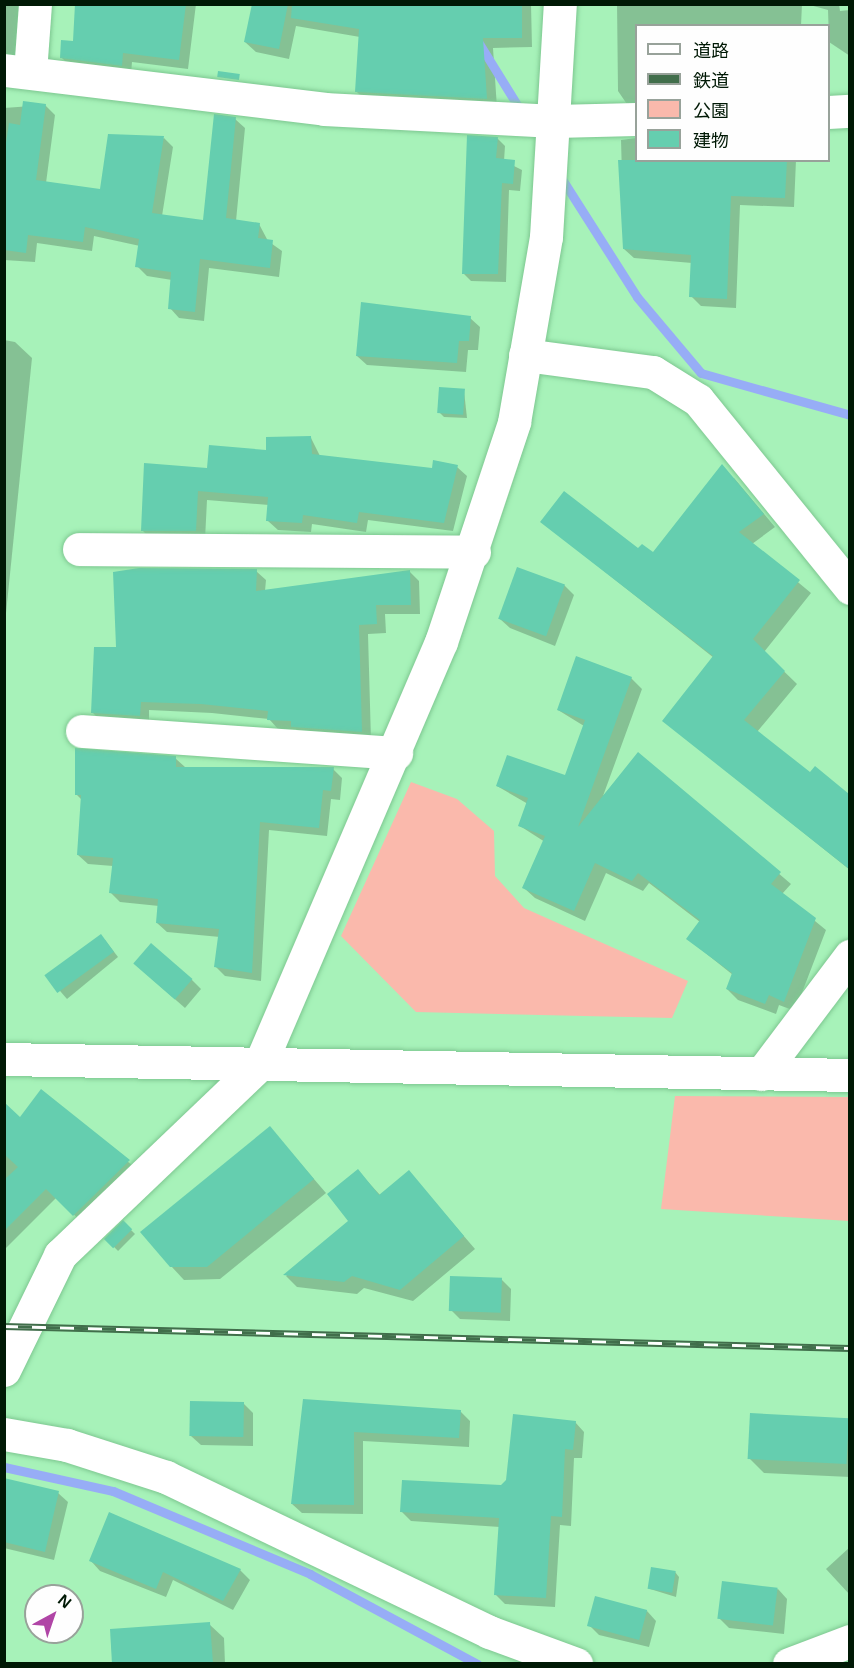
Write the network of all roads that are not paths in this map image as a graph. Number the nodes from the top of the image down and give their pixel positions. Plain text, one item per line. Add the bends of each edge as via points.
1 (35, 4) edge
2 (560, 4) edge
3 (17, 71) edge
4 (849, 111) edge
5 (830, 112) edge
6 (635, 119) edge
7 (555, 121) junction
8 (525, 355) junction
9 (79, 549) dead end
10 (474, 552) junction
11 (849, 588) edge
12 (82, 731) dead end
13 (396, 753) junction
14 (849, 956) edge
15 (4, 1059) edge
16 (260, 1064) junction
17 (761, 1074) junction
18 (849, 1075) edge
19 (4, 1370) edge
20 (4, 1434) edge
21 (849, 1641) edge
22 (576, 1664) edge
23 (789, 1664) edge

1 - 3 street
2 - 7 street
3 - 7 street via 324,110
4 - 5 street
6 - 7 street
7 - 8 street via 546,237
8 - 10 street via 514,422
8 - 11 street via 653,372 698,400
9 - 10 street
10 - 13 street
12 - 13 street
13 - 16 street
14 - 17 street
15 - 16 street
16 - 17 street
16 - 19 street via 60,1255
17 - 18 street
20 - 22 street via 78,1448 166,1477 489,1632
21 - 23 street

